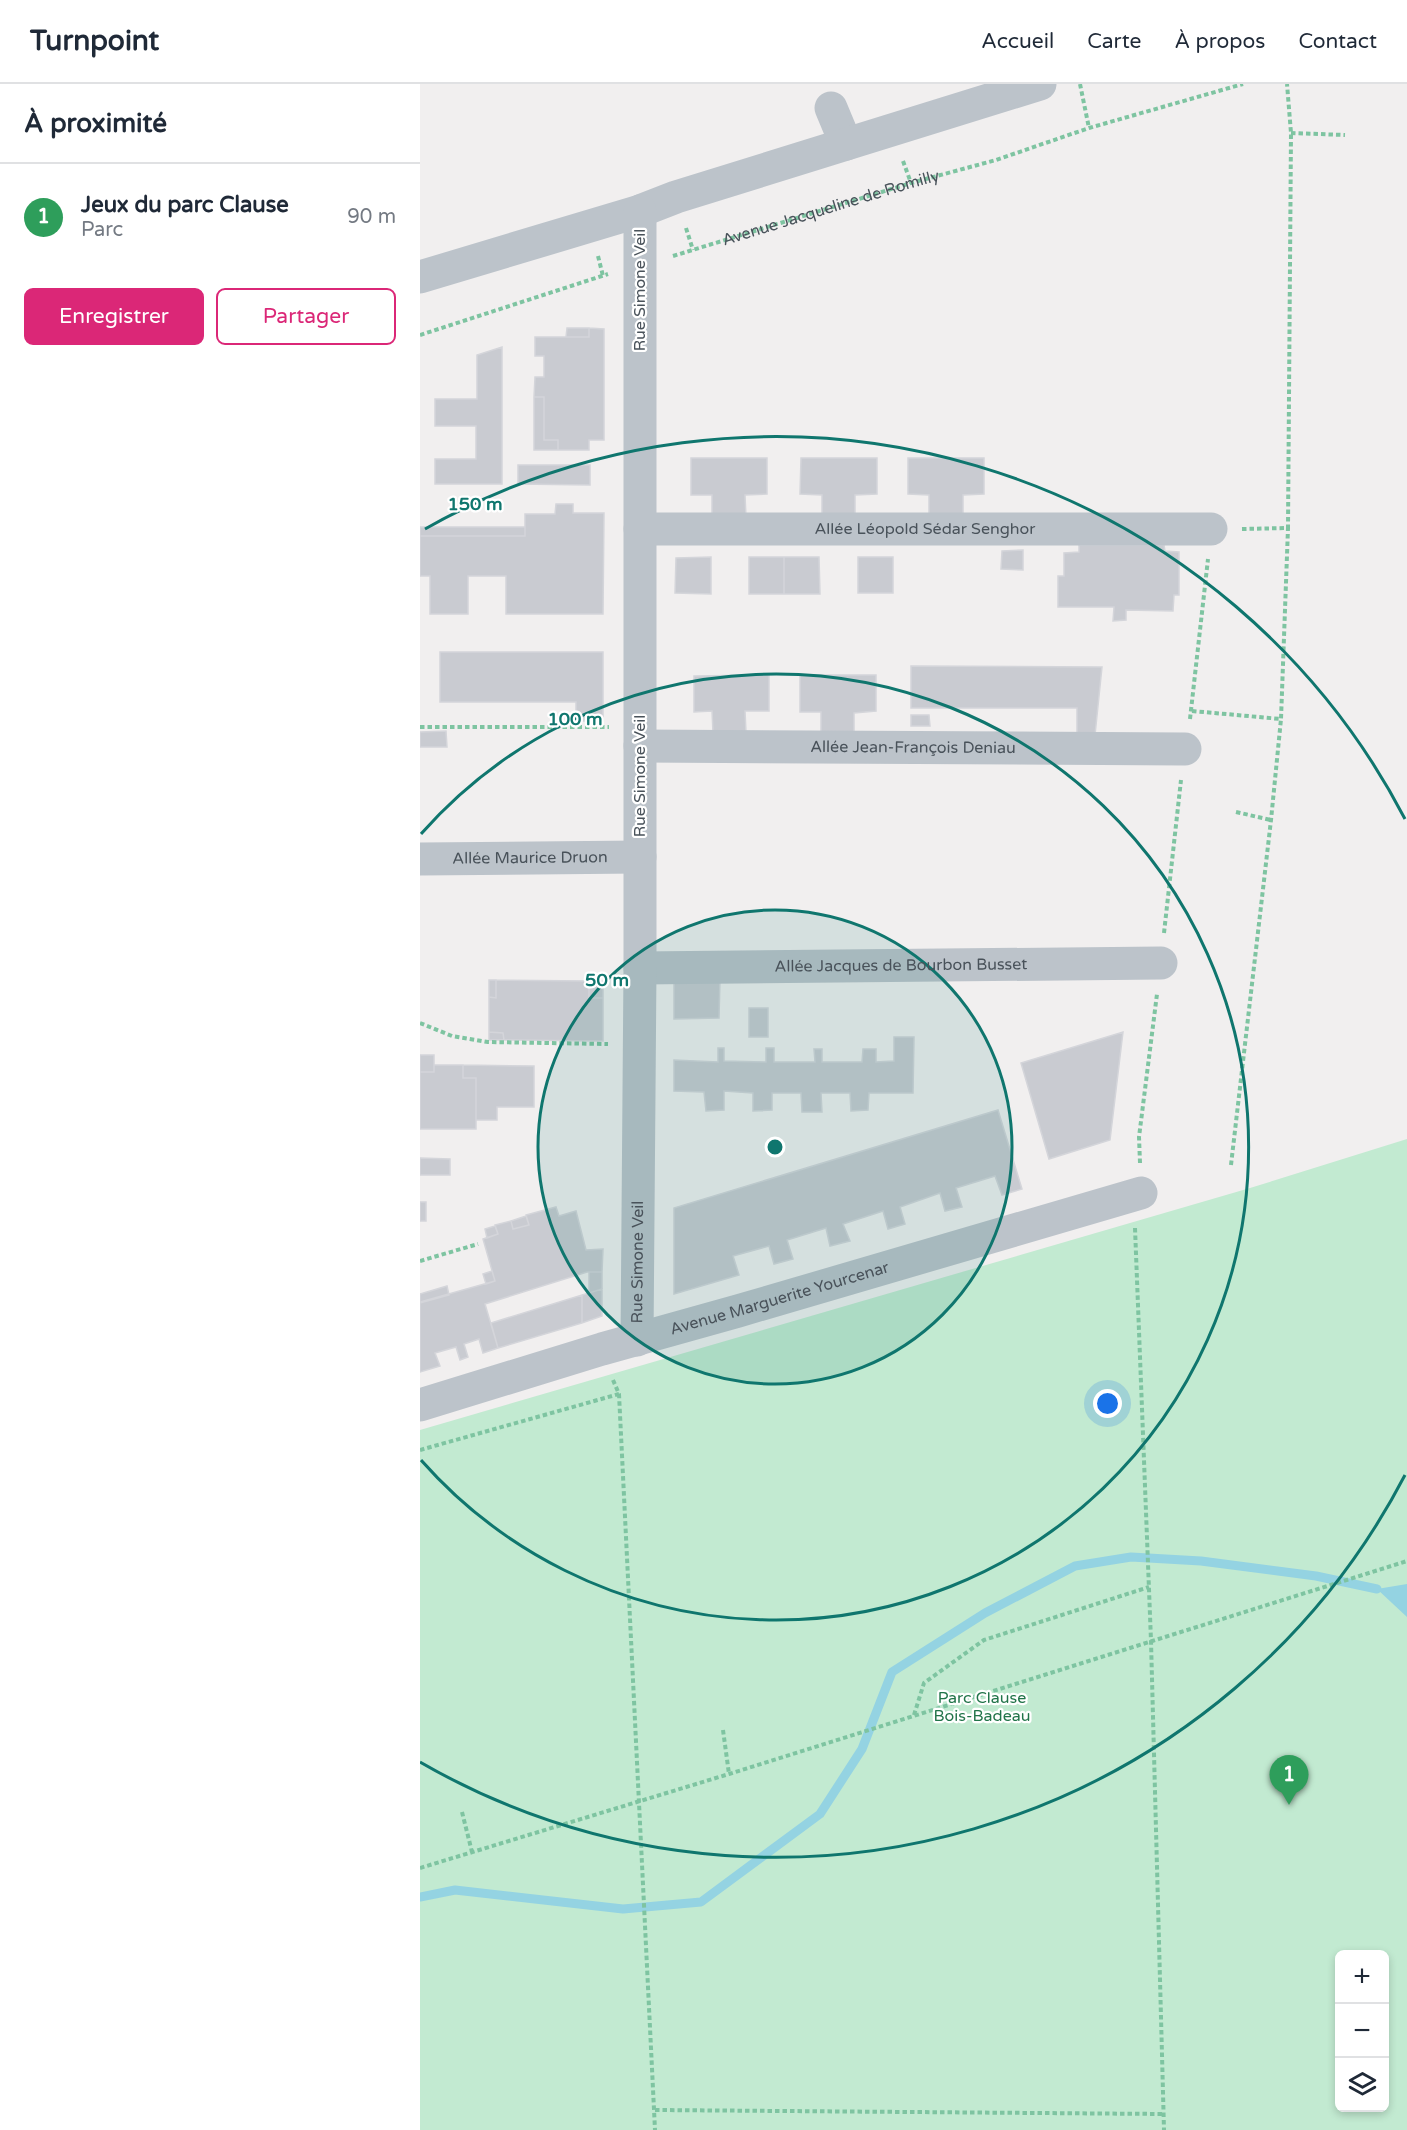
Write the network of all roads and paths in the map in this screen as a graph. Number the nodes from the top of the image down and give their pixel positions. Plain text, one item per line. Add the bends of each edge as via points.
1 (1040, 84) edge
2 (1080, 84) edge
3 (1243, 84) edge
4 (1287, 84) edge
5 (831, 108) dead end
6 (1089, 128) junction
7 (1291, 134) junction
8 (1345, 135) dead end
9 (846, 144) junction
10 (640, 211) junction
11 (641, 266) junction
12 (420, 277) edge
13 (420, 335) edge
14 (1288, 528) junction
15 (640, 529) junction
16 (1211, 529) junction
17 (1192, 711) junction
18 (1281, 719) junction
19 (420, 727) edge
20 (640, 736) junction
21 (1185, 749) junction
22 (1236, 812) dead end
23 (1271, 820) junction
24 (640, 857) junction
25 (420, 859) edge
26 (1161, 963) junction
27 (640, 968) junction
28 (420, 1023) edge
29 (639, 1043) junction
30 (1231, 1165) dead end
31 (1135, 1195) junction
32 (478, 1244) dead end
33 (420, 1261) edge
34 (637, 1340) junction
35 (420, 1405) edge
36 (420, 1450) edge
37 (1407, 1561) edge
38 (1149, 1587) junction
39 (1151, 1641) junction
40 (914, 1716) junction
41 (723, 1730) dead end
42 (729, 1774) junction
43 (640, 1801) junction
44 (462, 1812) dead end
45 (472, 1852) junction
46 (420, 1868) edge
47 (654, 2110) junction
48 (1164, 2114) junction
49 (656, 2130) edge
50 (1164, 2130) edge

1 - 9 street
2 - 6 path
3 - 6 path, Avenue Jacqueline de Romilly
4 - 7 path
5 - 9 street
6 - 11 path, Avenue Jacqueline de Romilly via 996,160
7 - 8 path
7 - 14 path
9 - 10 street
10 - 11 street, Rue Simone Veil
10 - 12 street
11 - 13 path, Avenue Jacqueline de Romilly
11 - 15 street, Rue Simone Veil
14 - 16 path
14 - 18 path
15 - 16 street, Allée Léopold Sédar Senghor
15 - 20 street, Rue Simone Veil
16 - 17 path
17 - 18 path
17 - 21 path
18 - 23 path
19 - 20 path
20 - 21 street, Allée Jean-François Deniau
20 - 24 street, Rue Simone Veil
21 - 26 path
22 - 23 path
23 - 30 path
24 - 25 street, Allée Maurice Druon
24 - 27 street, Rue Simone Veil
26 - 27 street, Allée Jacques de Bourbon Busset
26 - 31 path
27 - 29 street, Rue Simone Veil
28 - 29 path via 452,1036 488,1042
29 - 34 street, Rue Simone Veil
31 - 34 street, Avenue Marguerite Yourcenar
31 - 38 path
32 - 33 path
34 - 35 street, Avenue Marguerite Yourcenar
36 - 43 path via 619,1394
37 - 39 path
38 - 39 path
38 - 40 path via 984,1640 924,1683
39 - 40 path
39 - 48 path
40 - 42 path
41 - 42 path
42 - 43 path
43 - 45 path
43 - 47 path
44 - 45 path
45 - 46 path
47 - 48 path
47 - 49 path
48 - 50 path

